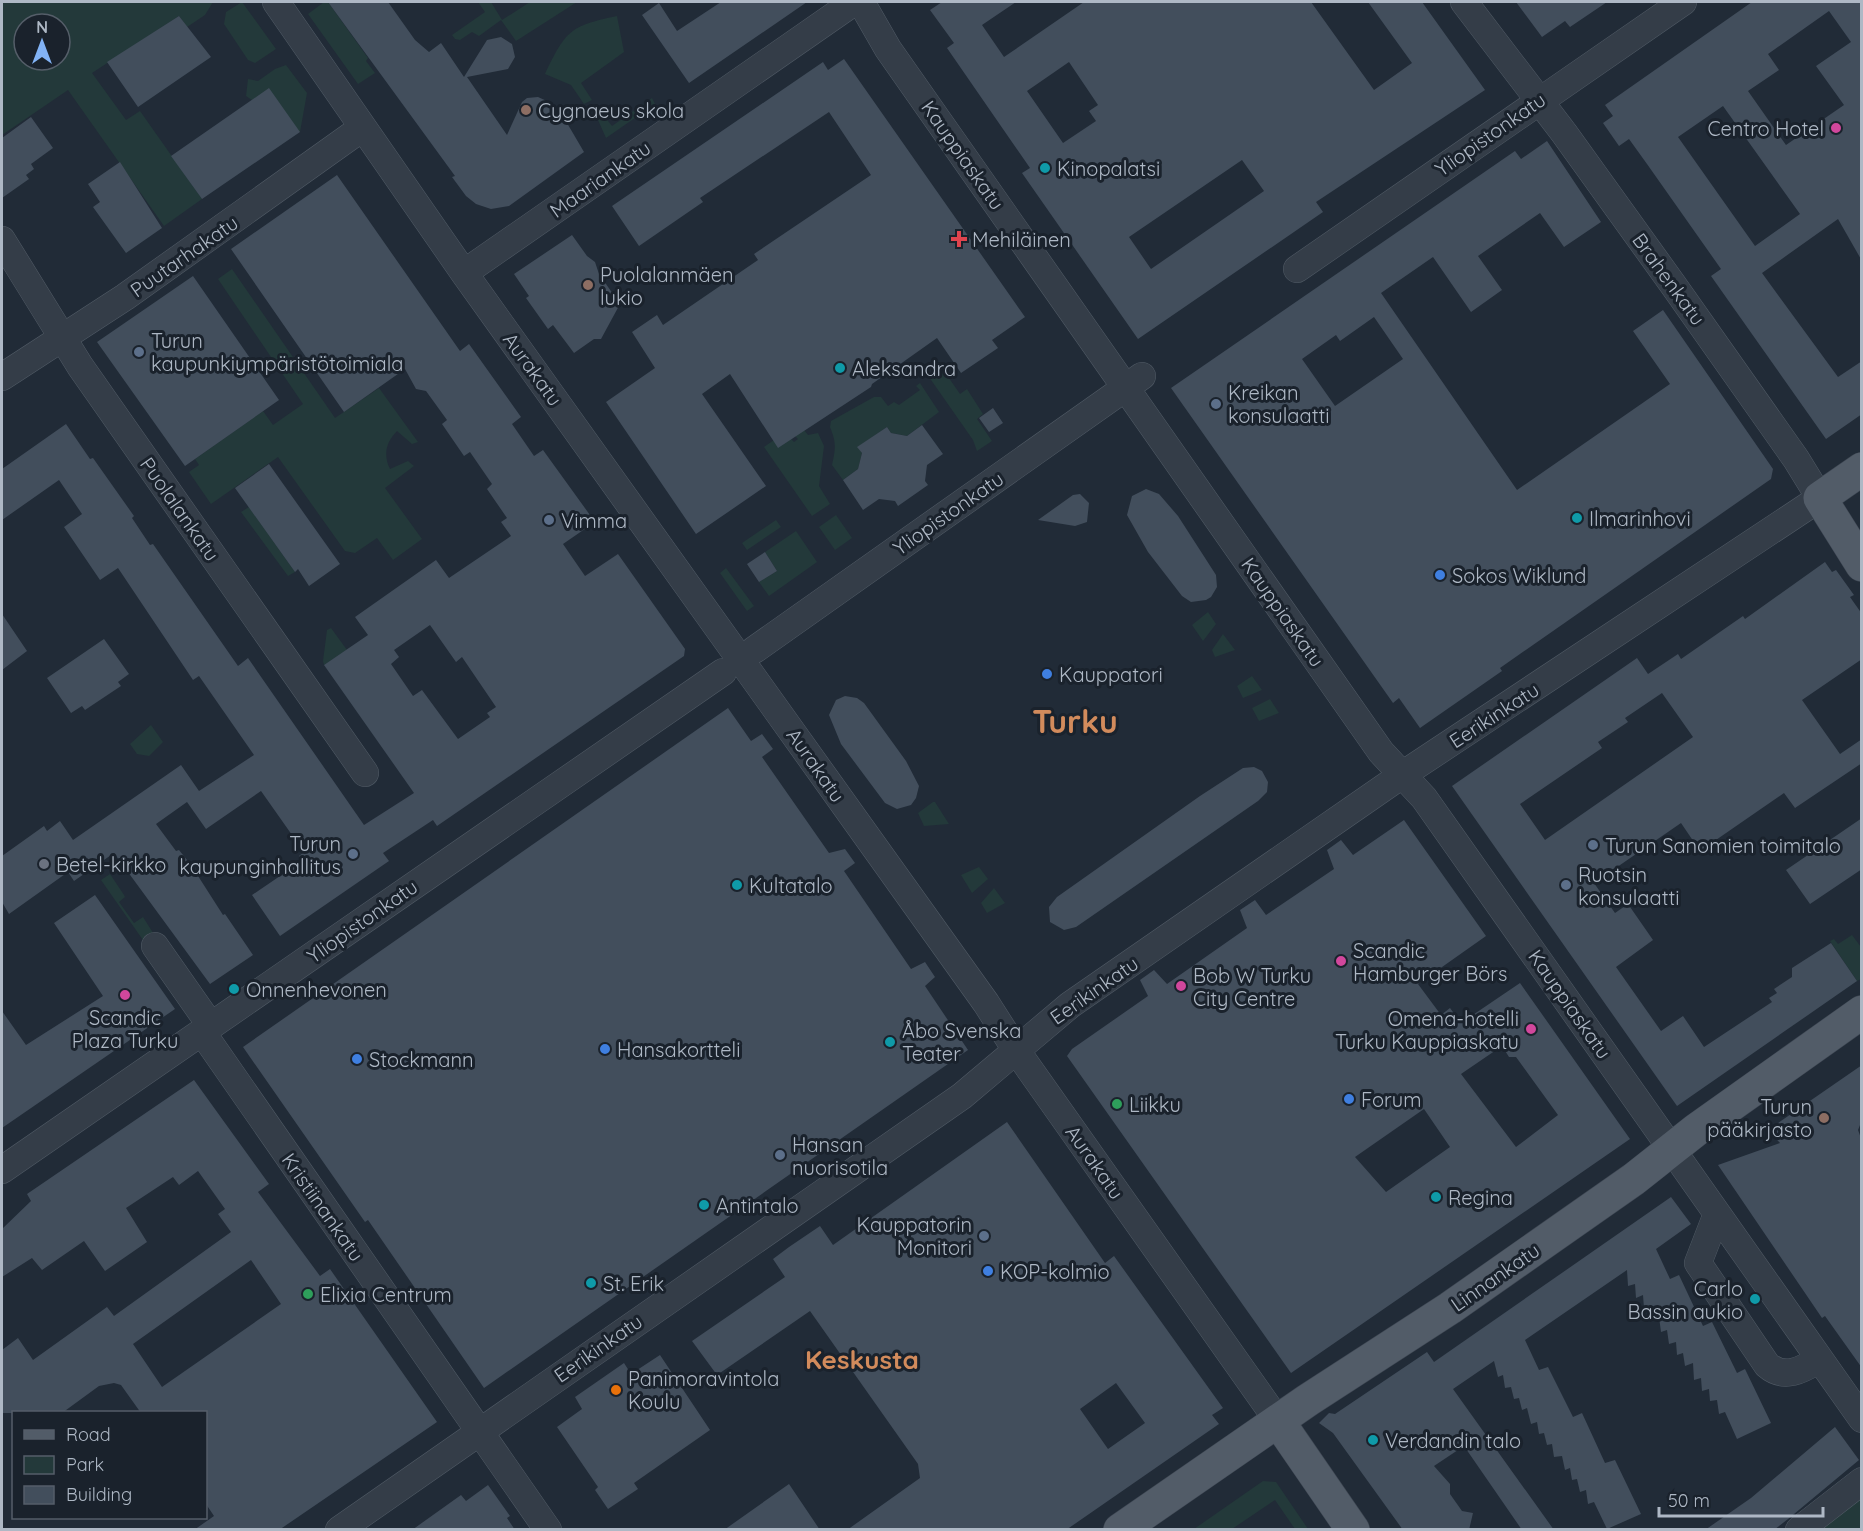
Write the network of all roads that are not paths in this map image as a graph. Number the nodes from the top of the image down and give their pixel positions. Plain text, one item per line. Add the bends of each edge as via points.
1 (276, 2) edge
2 (854, 2) edge
3 (861, 2) edge
4 (1464, 2) edge
5 (1683, 2) edge
6 (1539, 100) junction
7 (362, 129) junction
8 (2, 240) edge
9 (1297, 268) dead end
10 (464, 273) junction
11 (62, 336) junction
12 (2, 377) edge
13 (1134, 382) junction
14 (1862, 470) edge
15 (1820, 498) junction
16 (1862, 566) edge
17 (754, 650) dead end
18 (723, 672) dead end
19 (365, 773) dead end
20 (1402, 775) junction
21 (155, 946) dead end
22 (1862, 1012) edge
23 (206, 1029) junction
24 (1016, 1050) junction
25 (1672, 1149) junction
26 (2, 1170) edge
27 (1717, 1214) junction
28 (1818, 1360) junction
29 (1862, 1419) edge
30 (1278, 1420) junction
31 (479, 1430) junction
32 (1862, 1481) edge
33 (339, 1530) edge
34 (548, 1530) edge
35 (1120, 1530) edge
36 (1353, 1530) edge
37 (1798, 1530) edge

1 - 7 street, Aurakatu
2 - 10 street, Maariankatu
3 - 13 street, Kauppiaskatu via 888,49 976,175
4 - 6 street, Brahenkatu
5 - 6 street, Yliopistonkatu
6 - 9 street, Yliopistonkatu
6 - 15 street, Brahenkatu via 1791,451
7 - 10 street, Aurakatu
7 - 11 street, Puutarhakatu via 124,297
8 - 11 street, Puolalankatu
10 - 24 street, Aurakatu
11 - 12 street, Puutarhakatu
11 - 19 street, Puolalankatu
13 - 17 street, Yliopistonkatu
13 - 20 street, Kauppiaskatu via 1381,752
14 - 15 main road, Eerikinkatu
15 - 16 main road, Brahenkatu
15 - 20 street, Eerikinkatu
18 - 23 street, Yliopistonkatu
20 - 24 street, Eerikinkatu via 1062,1011
20 - 25 street, Kauppiaskatu via 1424,798
21 - 23 street, Kristiinankatu
22 - 25 main road, Linnankatu
23 - 26 street, Yliopistonkatu
23 - 31 street, Kristiinankatu via 223,1062
24 - 30 street, Aurakatu
24 - 31 street, Eerikinkatu via 962,1096
25 - 27 street, Kauppiaskatu
25 - 30 main road, Linnankatu via 1450,1308
27 - 28 street, Kauppiaskatu
27 - 28 street via 1698,1263 1767,1365 1775,1371 1792,1373
28 - 29 street, Kauppiaskatu
30 - 35 main road, Linnankatu
30 - 36 main road, Aurakatu
31 - 33 street, Eerikinkatu
31 - 34 street, Kristiinankatu
32 - 37 street

